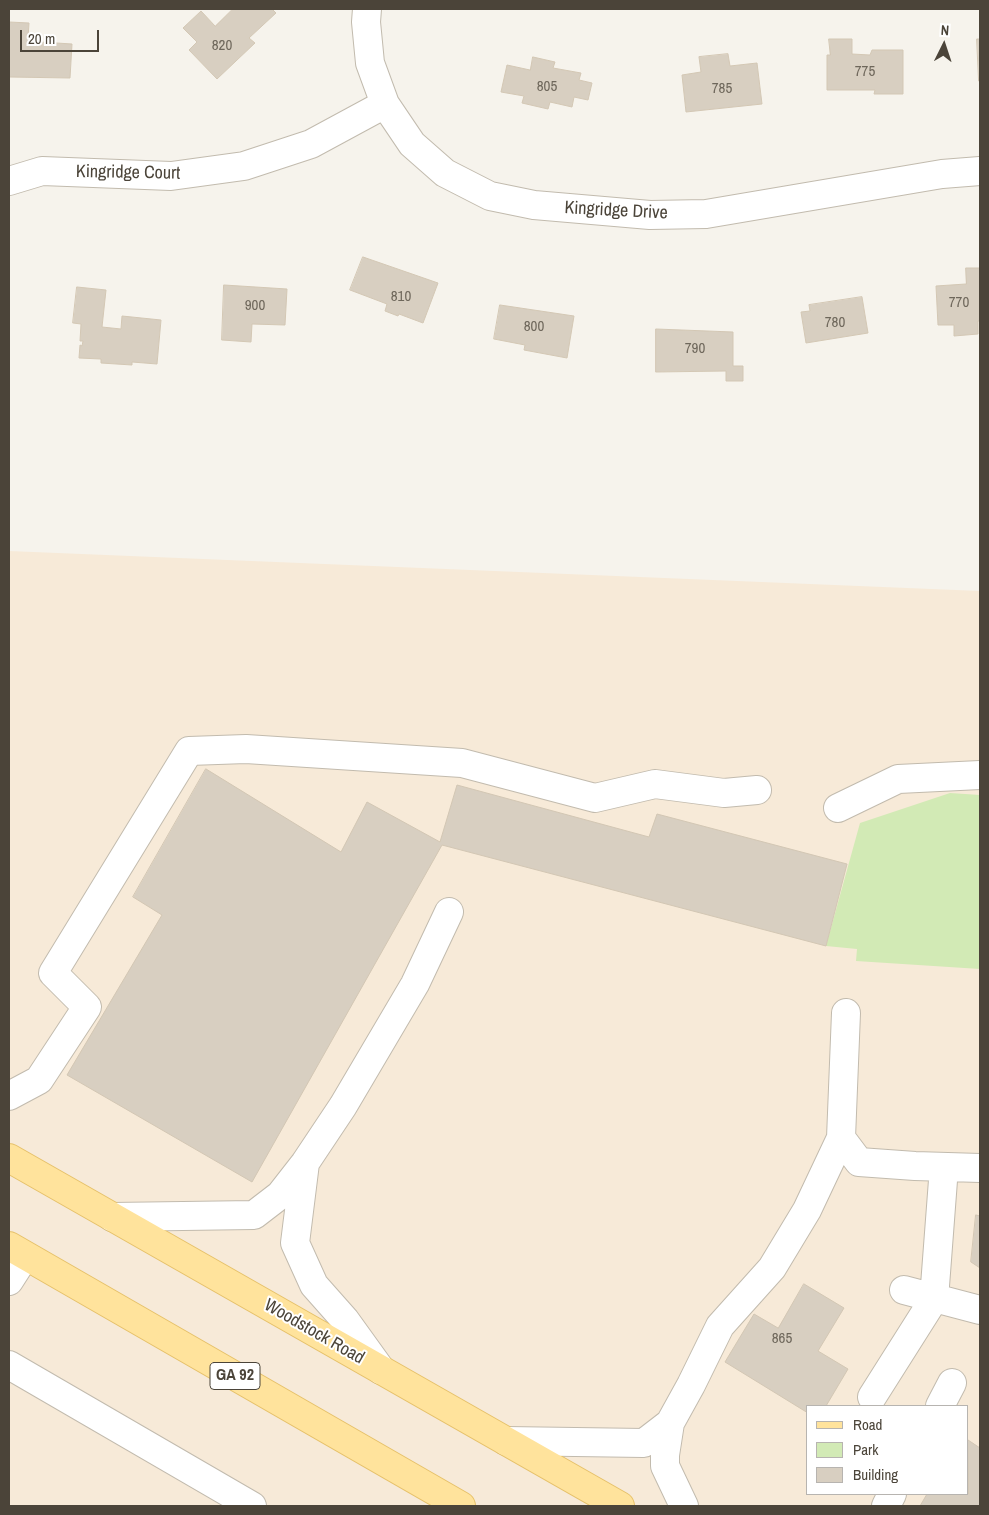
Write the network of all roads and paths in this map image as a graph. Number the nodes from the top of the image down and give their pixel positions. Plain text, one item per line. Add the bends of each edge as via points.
1 (367, 9) edge
2 (385, 104) junction
3 (980, 171) edge
4 (9, 181) edge
5 (980, 774) edge
6 (757, 790) dead end
7 (838, 808) dead end
8 (449, 912) dead end
9 (846, 1013) dead end
10 (9, 1096) edge
11 (840, 1138) junction
12 (9, 1158) edge
13 (305, 1163) junction
14 (944, 1167) junction
15 (980, 1168) edge
16 (112, 1217) junction
17 (17, 1251) edge
18 (9, 1281) edge
19 (904, 1290) dead end
20 (934, 1299) junction
21 (980, 1310) edge
22 (9, 1365) edge
23 (381, 1370) junction
24 (872, 1397) dead end
25 (670, 1422) junction
26 (506, 1441) junction
27 (252, 1506) edge
28 (461, 1506) edge
29 (620, 1506) edge
30 (684, 1506) edge

1 - 2 street, Kingridge Drive via 370,63
2 - 3 street, Kingridge Drive via 412,144 445,173 490,196 534,206 650,215 706,214 942,174
2 - 4 street, Kingridge Court via 311,144 244,166 171,176 42,172
5 - 7 street via 898,779
6 - 10 street via 724,793 655,784 595,798 462,763 246,749 189,751 53,973 87,1007 39,1080
8 - 13 street via 415,984 344,1106
9 - 11 street
11 - 14 street via 859,1162
11 - 25 street via 807,1210 772,1268 720,1326
12 - 16 main road, Woodstock Road
13 - 16 street via 280,1195 254,1215
13 - 23 street via 295,1243 314,1285
14 - 15 street
14 - 20 street
16 - 23 main road, Woodstock Road
17 - 18 street
17 - 28 main road, GA 92
19 - 20 street
20 - 21 street
20 - 24 street
22 - 27 street
23 - 26 main road, Woodstock Road
25 - 26 street via 644,1443
25 - 30 street via 665,1466
26 - 29 main road, Woodstock Road

